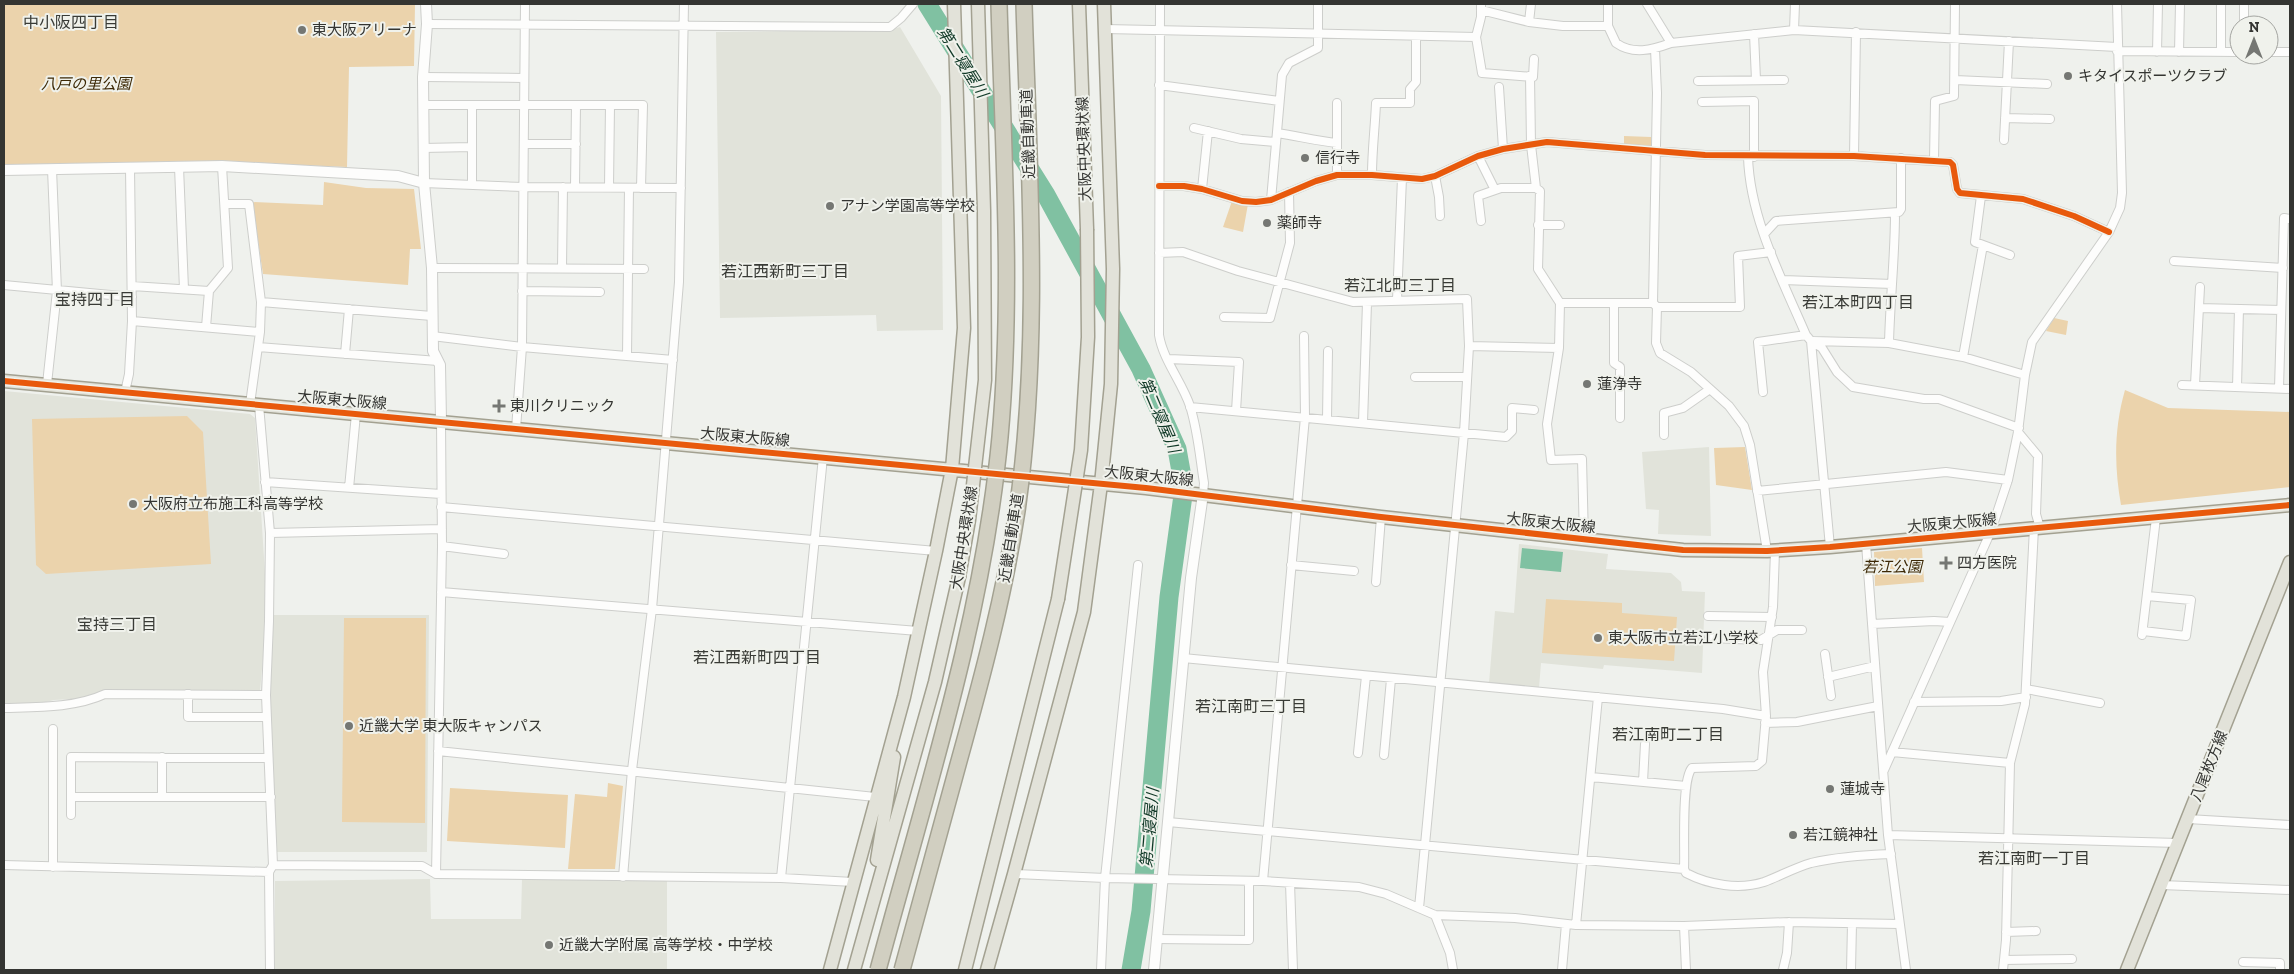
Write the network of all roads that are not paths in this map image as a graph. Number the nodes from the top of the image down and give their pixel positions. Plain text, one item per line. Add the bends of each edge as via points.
1 (426, 4) edge
2 (525, 4) edge
3 (684, 4) edge
4 (913, 4) edge
5 (978, 4) edge
6 (999, 4) edge
7 (1024, 4) edge
8 (1079, 4) edge
9 (1160, 4) edge
10 (1318, 4) edge
11 (1531, 4) edge
12 (1608, 4) edge
13 (1647, 4) edge
14 (1794, 4) edge
15 (1955, 4) edge
16 (2117, 4) edge
17 (2158, 4) edge
18 (2180, 4) edge
19 (2222, 4) edge
20 (1104, 7) edge
21 (1481, 7) edge
22 (954, 10) edge
23 (1529, 22) junction
24 (428, 24) junction
25 (525, 26) junction
26 (683, 26) junction
27 (1608, 26) junction
28 (1105, 29) junction
29 (1160, 30) junction
30 (1794, 30) junction
31 (1856, 32) junction
32 (1318, 34) junction
33 (1754, 34) junction
34 (1416, 36) junction
35 (1476, 37) junction
36 (1956, 37) junction
37 (2009, 41) junction
38 (1671, 43) junction
39 (1655, 49) junction
40 (2117, 49) junction
41 (2157, 52) junction
42 (2179, 52) junction
43 (2221, 52) junction
44 (2229, 52) edge
45 (1534, 59) dead end
46 (1530, 76) junction
47 (423, 77) junction
48 (524, 78) junction
49 (1756, 80) junction
50 (1784, 80) dead end
51 (1955, 80) junction
52 (1698, 81) dead end
53 (2007, 82) junction
54 (2047, 84) dead end
55 (1160, 85) junction
56 (1499, 87) dead end
57 (1279, 101) junction
58 (1702, 102) dead end
59 (1337, 103) dead end
60 (423, 105) junction
61 (472, 106) junction
62 (524, 106) junction
63 (576, 106) junction
64 (610, 106) junction
65 (2005, 118) junction
66 (2050, 119) dead end
67 (1194, 128) dead end
68 (1208, 131) junction
69 (1277, 133) junction
70 (2004, 140) dead end
71 (1276, 142) junction
72 (1337, 143) junction
73 (524, 144) junction
74 (576, 144) junction
75 (1530, 145) junction
76 (472, 147) junction
77 (423, 148) junction
78 (1503, 148) junction
79 (1656, 152) junction
80 (1478, 156) junction
81 (1854, 156) junction
82 (1751, 157) junction
83 (1901, 158) junction
84 (1934, 160) junction
85 (222, 166) junction
86 (179, 167) junction
87 (130, 168) junction
88 (52, 169) junction
89 (4, 170) edge
90 (1337, 175) junction
91 (1372, 175) junction
92 (1435, 176) junction
93 (1402, 178) junction
94 (424, 183) junction
95 (472, 185) junction
96 (1159, 186) junction
97 (523, 187) junction
98 (563, 187) junction
99 (575, 187) junction
100 (609, 188) junction
101 (630, 188) junction
102 (641, 188) junction
103 (681, 188) junction
104 (1536, 188) junction
105 (1202, 189) junction
106 (1495, 190) junction
107 (1288, 192) junction
108 (1981, 196) junction
109 (1271, 200) junction
110 (225, 204) junction
111 (1895, 213) junction
112 (1440, 216) dead end
113 (2290, 219) edge
114 (1481, 221) dead end
115 (1560, 225) dead end
116 (1538, 226) junction
117 (2109, 232) junction
118 (1764, 234) junction
119 (1983, 244) junction
120 (1771, 252) junction
121 (1159, 253) junction
122 (2010, 255) dead end
123 (2174, 261) dead end
124 (522, 267) junction
125 (432, 268) junction
126 (562, 268) junction
127 (2282, 268) junction
128 (629, 269) junction
129 (644, 270) dead end
130 (1783, 280) junction
131 (1279, 282) junction
132 (1892, 284) junction
133 (4, 285) edge
134 (132, 286) junction
135 (2200, 287) dead end
136 (184, 290) junction
137 (56, 291) junction
138 (209, 291) junction
139 (522, 292) junction
140 (600, 292) dead end
141 (2286, 294) edge
142 (132, 297) junction
143 (1397, 300) junction
144 (262, 302) junction
145 (1367, 303) junction
146 (1560, 303) junction
147 (1614, 303) junction
148 (1655, 305) junction
149 (2199, 308) junction
150 (349, 309) junction
151 (2239, 309) junction
152 (2281, 310) junction
153 (432, 316) junction
154 (1224, 317) dead end
155 (132, 321) junction
156 (206, 327) junction
157 (260, 332) junction
158 (432, 336) junction
159 (1304, 336) dead end
160 (1809, 338) junction
161 (1889, 343) junction
162 (522, 346) junction
163 (1469, 346) junction
164 (258, 347) junction
165 (1559, 348) junction
166 (1328, 351) dead end
167 (346, 354) junction
168 (627, 356) junction
169 (1963, 357) junction
170 (1169, 359) junction
171 (673, 360) junction
172 (438, 361) junction
173 (2025, 374) junction
174 (1415, 377) dead end
175 (1468, 377) junction
176 (4, 380) edge
177 (47, 384) junction
178 (2182, 385) dead end
179 (2195, 385) junction
180 (2237, 387) junction
181 (2278, 388) junction
182 (1710, 389) junction
183 (2290, 389) edge
184 (125, 392) junction
185 (1763, 392) dead end
186 (255, 405) junction
187 (1190, 407) junction
188 (1534, 410) dead end
189 (1236, 411) junction
190 (356, 414) junction
191 (1305, 417) junction
192 (1620, 418) dead end
193 (1327, 419) junction
194 (441, 421) junction
195 (1363, 422) junction
196 (516, 429) junction
197 (2019, 430) junction
198 (1464, 433) junction
199 (1664, 435) dead end
200 (665, 442) junction
201 (823, 457) junction
202 (952, 469) junction
203 (2008, 480) junction
204 (266, 482) junction
205 (1101, 484) junction
206 (1825, 486) junction
207 (349, 488) junction
208 (1758, 491) junction
209 (441, 494) junction
210 (1200, 494) junction
211 (2290, 505) edge
212 (1296, 506) junction
213 (441, 507) junction
214 (1381, 517) junction
215 (2156, 518) junction
216 (1455, 524) junction
217 (658, 528) junction
218 (2037, 528) junction
219 (442, 529) junction
220 (1991, 531) junction
221 (270, 533) junction
222 (1584, 539) junction
223 (814, 541) junction
224 (1866, 544) junction
225 (442, 546) junction
226 (1830, 547) junction
227 (936, 551) junction
228 (1771, 551) junction
229 (504, 554) dead end
230 (2290, 562) edge
231 (1138, 565) dead end
232 (1291, 565) junction
233 (1354, 571) dead end
234 (1376, 582) dead end
235 (441, 592) junction
236 (2147, 596) junction
237 (652, 609) junction
238 (1708, 616) dead end
239 (1772, 617) junction
240 (806, 620) junction
241 (1950, 622) junction
242 (1872, 624) junction
243 (1802, 630) dead end
244 (918, 631) junction
245 (1768, 635) junction
246 (1709, 638) dead end
247 (1825, 654) dead end
248 (1183, 658) junction
249 (1875, 666) junction
250 (1282, 668) junction
251 (1366, 676) junction
252 (1828, 677) junction
253 (1391, 679) junction
254 (1439, 684) junction
255 (2026, 688) junction
256 (188, 694) junction
257 (266, 695) junction
258 (1831, 696) dead end
259 (904, 697) junction
260 (1598, 697) junction
261 (2026, 698) junction
262 (1914, 702) junction
263 (2100, 703) dead end
264 (1878, 706) junction
265 (4, 708) edge
266 (266, 717) junction
267 (1766, 720) junction
268 (53, 729) dead end
269 (1645, 744) dead end
270 (438, 751) junction
271 (1892, 752) junction
272 (1358, 753) dead end
273 (1384, 755) dead end
274 (162, 757) junction
275 (267, 758) junction
276 (2010, 763) junction
277 (632, 770) junction
278 (1884, 770) junction
279 (1591, 777) junction
280 (1642, 782) junction
281 (1686, 786) junction
282 (790, 787) junction
283 (71, 797) junction
284 (162, 797) junction
285 (271, 797) junction
286 (876, 797) junction
287 (71, 815) dead end
288 (2188, 819) junction
289 (1168, 822) junction
290 (2290, 825) edge
291 (1267, 832) junction
292 (1888, 835) junction
293 (2007, 839) junction
294 (2178, 843) junction
295 (1425, 844) junction
296 (1891, 854) junction
297 (1583, 859) junction
298 (4, 865) edge
299 (53, 867) junction
300 (271, 868) junction
301 (1684, 869) junction
302 (436, 874) junction
303 (1014, 874) junction
304 (623, 877) junction
305 (781, 878) junction
306 (1105, 878) junction
307 (1163, 879) junction
308 (1249, 881) junction
309 (853, 882) junction
310 (1263, 882) junction
311 (1290, 883) junction
312 (2161, 885) junction
313 (2290, 890) edge
314 (1419, 908) junction
315 (869, 915) junction
316 (1436, 915) junction
317 (1790, 922) junction
318 (1566, 924) junction
319 (1852, 924) junction
320 (1898, 924) junction
321 (1576, 925) junction
322 (1684, 926) junction
323 (2006, 932) junction
324 (2036, 932) dead end
325 (1156, 939) junction
326 (2072, 959) dead end
327 (2004, 960) junction
328 (2243, 962) dead end
329 (270, 970) edge
330 (830, 970) edge
331 (854, 970) edge
332 (878, 970) edge
333 (902, 970) edge
334 (965, 970) edge
335 (987, 970) edge
336 (1101, 970) edge
337 (1154, 970) edge
338 (1293, 970) edge
339 (1453, 970) edge
340 (1562, 970) edge
341 (1686, 970) edge
342 (1783, 970) edge
343 (1851, 970) edge
344 (1906, 970) edge
345 (2003, 970) edge
346 (2127, 970) edge
347 (2280, 970) edge

1 - 24 street
2 - 25 street
3 - 26 street
4 - 26 street via 890,27
5 - 315 main road, 大阪中央環状線, bridge via 985,380 959,577 935,682
6 - 332 highway, 近畿自動車道, bridge via 1007,294 1005,370 993,497 966,643
7 - 333 highway, 近畿自動車道, bridge via 1032,293 1025,438 1017,510 990,644
8 - 334 main road, 大阪中央環状線, bridge via 1088,337 1081,450 1058,599
9 - 29 street
10 - 32 street
11 - 23 street
12 - 27 street
13 - 38 street
14 - 30 street
15 - 36 street
16 - 40 street
17 - 41 street
18 - 42 street
19 - 43 street
20 - 28 main road
21 - 23 street
21 - 35 street
22 - 202 main road via 964,328
23 - 27 street
24 - 25 street
24 - 47 street
25 - 26 street
25 - 48 street
26 - 103 street
27 - 39 street via 1616,43 1623,48
28 - 29 street
28 - 205 main road via 1113,270 1111,384
29 - 32 street
29 - 55 street
30 - 31 street
30 - 33 street
31 - 36 street
31 - 81 street
32 - 34 street
32 - 57 street via 1318,48 1289,62 1284,68
33 - 38 street
33 - 49 street
34 - 35 street
34 - 91 street via 1416,82 1410,89 1410,103 1376,103
35 - 46 street via 1482,73
36 - 37 street
36 - 51 street
37 - 40 street
37 - 53 street
38 - 39 street
39 - 79 street
40 - 41 street
40 - 117 street via 2122,193 2120,208
41 - 42 street
42 - 43 street
43 - 44 street
45 - 46 street via 1533,77
46 - 75 street
47 - 48 street
47 - 60 street
48 - 62 street
49 - 50 street
49 - 52 street
51 - 53 street
51 - 84 street via 1954,96 1935,101
53 - 54 street
53 - 65 street
55 - 57 street
55 - 96 street
56 - 78 street
57 - 69 street
58 - 82 street via 1754,101
59 - 72 street
60 - 61 street
60 - 77 street
61 - 62 street
61 - 76 street
62 - 63 street
62 - 73 street
63 - 64 street
63 - 74 street
64 - 100 street
64 - 102 street via 643,106
65 - 66 street
65 - 70 street
67 - 68 street
68 - 71 street via 1241,139
68 - 105 street
69 - 71 street
69 - 72 street
71 - 109 street
72 - 90 street
73 - 74 street
73 - 97 street
74 - 99 street
75 - 78 street
75 - 79 street via 1546,142
75 - 104 street
76 - 77 street
76 - 95 street
77 - 94 street
78 - 80 street
79 - 82 street
79 - 148 street
80 - 92 street
80 - 106 street
81 - 82 street
81 - 83 street
82 - 118 street via 1749,181
83 - 84 street
83 - 111 street via 1901,209
84 - 108 street via 1954,164 1960,193
85 - 86 street
85 - 94 street via 398,176
85 - 110 street
86 - 87 street
86 - 136 street
87 - 88 street
87 - 134 street
88 - 89 street
88 - 137 street
90 - 91 street
90 - 107 street
91 - 93 street
92 - 93 street
92 - 112 street
93 - 143 street
94 - 95 street
94 - 125 street
95 - 97 street
96 - 105 street
96 - 121 street
97 - 98 street
97 - 124 street
98 - 99 street
98 - 126 street
99 - 100 street
100 - 101 street
101 - 102 street
101 - 128 street
102 - 103 street
103 - 171 street
104 - 106 street
104 - 116 street via 1540,192
105 - 109 street via 1242,201
106 - 114 street via 1478,196
107 - 109 street
107 - 131 street via 1290,243
108 - 117 street via 2030,201
108 - 119 street via 1976,242
110 - 138 street via 228,268
110 - 144 street via 250,204
111 - 118 street via 1776,221
111 - 132 street
113 - 127 street via 2284,218
115 - 116 street
116 - 146 street via 1538,269
117 - 173 street via 2038,330
118 - 120 street
119 - 122 street
119 - 169 street
120 - 130 street
120 - 148 street via 1738,256 1740,307
121 - 131 street via 1183,252
121 - 170 street via 1159,335 1160,344
123 - 127 street
124 - 125 street
124 - 126 street
124 - 139 street
125 - 153 street
126 - 128 street
127 - 141 street
128 - 129 street
128 - 168 street
130 - 132 street
130 - 160 street
131 - 145 street
131 - 154 street via 1270,318
132 - 161 street
133 - 137 street
134 - 136 street
134 - 142 street
135 - 149 street
136 - 138 street
137 - 142 street
137 - 177 street
138 - 156 street
139 - 140 street
139 - 162 street
141 - 152 street
142 - 155 street
143 - 145 street
143 - 163 street via 1467,299
144 - 150 street
144 - 157 street
145 - 195 street
146 - 147 street
146 - 165 street
147 - 148 street
147 - 192 street via 1614,362 1620,367
148 - 182 street via 1656,343 1660,353 1691,372
149 - 151 street
149 - 179 street
150 - 153 street
150 - 167 street
151 - 152 street
151 - 180 street
152 - 181 street
153 - 158 street
155 - 156 street
155 - 184 street
156 - 157 street
157 - 164 street
158 - 162 street
158 - 172 street via 433,351
159 - 191 street
160 - 161 street
160 - 185 street via 1758,342
160 - 197 street via 1822,348 1837,372 1854,387 1939,399
160 - 206 street
161 - 169 street
162 - 168 street
162 - 196 street
163 - 165 street
163 - 175 street
164 - 167 street
164 - 186 street
165 - 222 street via 1548,424 1551,460 1582,459
166 - 193 street
167 - 172 street
168 - 171 street
169 - 173 street
170 - 187 street
170 - 189 street via 1239,362
171 - 200 street
172 - 194 street
173 - 197 street
174 - 175 street
175 - 198 street
176 - 177 main road, 大阪東大阪線
177 - 184 main road, 大阪東大阪線
178 - 179 street
179 - 180 street
180 - 181 street
181 - 183 street
182 - 199 street via 1683,408 1664,413
182 - 208 street via 1744,426
184 - 186 main road, 大阪東大阪線
186 - 190 main road, 大阪東大阪線
186 - 204 street
187 - 189 street
187 - 210 street via 1204,483
188 - 198 street via 1512,408 1512,431 1506,437
189 - 191 street
190 - 194 main road, 大阪東大阪線
190 - 207 street
191 - 193 street
191 - 212 street
193 - 195 street
194 - 196 main road, 大阪東大阪線
194 - 209 street
195 - 198 street
196 - 200 main road, 大阪東大阪線
197 - 203 street
197 - 218 street via 2038,456
198 - 216 street
200 - 201 main road, 大阪東大阪線
200 - 217 street
201 - 202 main road, 大阪東大阪線
201 - 223 street
202 - 205 main road, 大阪東大阪線
202 - 227 main road
203 - 206 street via 1946,472
203 - 220 street
204 - 207 street
204 - 221 street
205 - 210 main road, 大阪東大阪線
205 - 303 main road via 1084,612
206 - 208 street
206 - 226 street
207 - 209 street
208 - 228 street
209 - 213 street
210 - 212 main road, 大阪東大阪線
210 - 248 street
211 - 215 main road, 大阪東大阪線
212 - 214 main road, 大阪東大阪線
212 - 232 street
213 - 217 street
213 - 219 street
214 - 216 main road, 大阪東大阪線
214 - 234 street
215 - 218 main road, 大阪東大阪線
215 - 236 street
216 - 222 main road, 大阪東大阪線
216 - 254 street
217 - 223 street
217 - 237 street
218 - 220 main road, 大阪東大阪線
218 - 255 street
219 - 221 street
219 - 225 street
220 - 224 main road, 大阪東大阪線
220 - 241 street
221 - 257 street
222 - 228 main road, 大阪東大阪線 via 1683,550
223 - 227 street
223 - 240 street
224 - 226 main road, 大阪東大阪線
224 - 242 street
225 - 229 street
225 - 235 street
226 - 228 main road, 大阪東大阪線
227 - 244 main road
228 - 239 street
230 - 288 main road, 八尾枚方線
231 - 306 street
232 - 233 street
232 - 250 street
235 - 237 street
235 - 270 street
236 - 236 street via 2143,633 2186,636 2191,600
237 - 240 street
237 - 277 street
238 - 239 street
239 - 245 street
240 - 244 street
240 - 282 street
241 - 242 street
241 - 262 street
242 - 249 street
243 - 245 street via 1777,630
244 - 259 main road
245 - 246 street via 1762,640
245 - 267 street via 1763,672
247 - 252 street
248 - 250 street
248 - 289 street
249 - 252 street
249 - 264 street
250 - 251 street
250 - 291 street
251 - 253 street
251 - 272 street
252 - 258 street
253 - 254 street
253 - 273 street
254 - 260 street
254 - 295 street
255 - 261 street
255 - 263 street
256 - 257 street
256 - 265 street via 105,694 92,700
256 - 266 street via 188,717
257 - 266 street
259 - 286 main road
259 - 315 main road
260 - 267 street via 1723,709
260 - 279 street
261 - 262 street
261 - 276 street
262 - 271 street
264 - 267 street via 1797,722
264 - 278 street
266 - 275 street
267 - 281 street via 1762,761 1756,766 1692,768
268 - 299 street
269 - 280 street
270 - 277 street
270 - 302 street
271 - 276 street
271 - 278 street
274 - 275 street
274 - 283 street via 71,757
274 - 284 street
275 - 285 street
276 - 293 street
277 - 282 street
277 - 304 street
278 - 292 street
279 - 280 street
279 - 297 street
280 - 281 street
281 - 301 street
282 - 286 street
282 - 305 street
283 - 284 street
283 - 287 street
284 - 285 street
285 - 300 street
286 - 309 main road
288 - 290 street
288 - 294 main road, 八尾枚方線
289 - 291 street
289 - 307 street
291 - 295 street
291 - 310 street
292 - 293 street
292 - 296 street
293 - 294 street
293 - 323 street
294 - 312 main road, 八尾枚方線
295 - 297 street
295 - 314 street
296 - 301 street via 1837,858 1742,886 1708,882 1686,873
296 - 320 street
297 - 301 street
297 - 321 street
298 - 299 street
299 - 300 street
300 - 302 street via 422,866
300 - 329 street
302 - 304 street
303 - 306 street
303 - 335 main road
304 - 305 street
305 - 309 street
306 - 307 street
306 - 336 street
307 - 308 street
307 - 325 street
308 - 310 street
308 - 325 street via 1250,940
309 - 330 main road
310 - 311 street
311 - 314 street via 1359,887
311 - 338 street
312 - 313 street
312 - 346 main road, 八尾枚方線
314 - 316 street
315 - 331 main road, 大阪中央環状線
316 - 318 street
316 - 339 street
317 - 319 street
317 - 322 street
317 - 342 street
318 - 321 street
318 - 340 street
319 - 320 street
319 - 343 street
320 - 344 street
321 - 322 street
322 - 341 street
323 - 324 street
323 - 327 street
325 - 337 street
326 - 327 street
327 - 345 street
328 - 347 street via 2280,963

